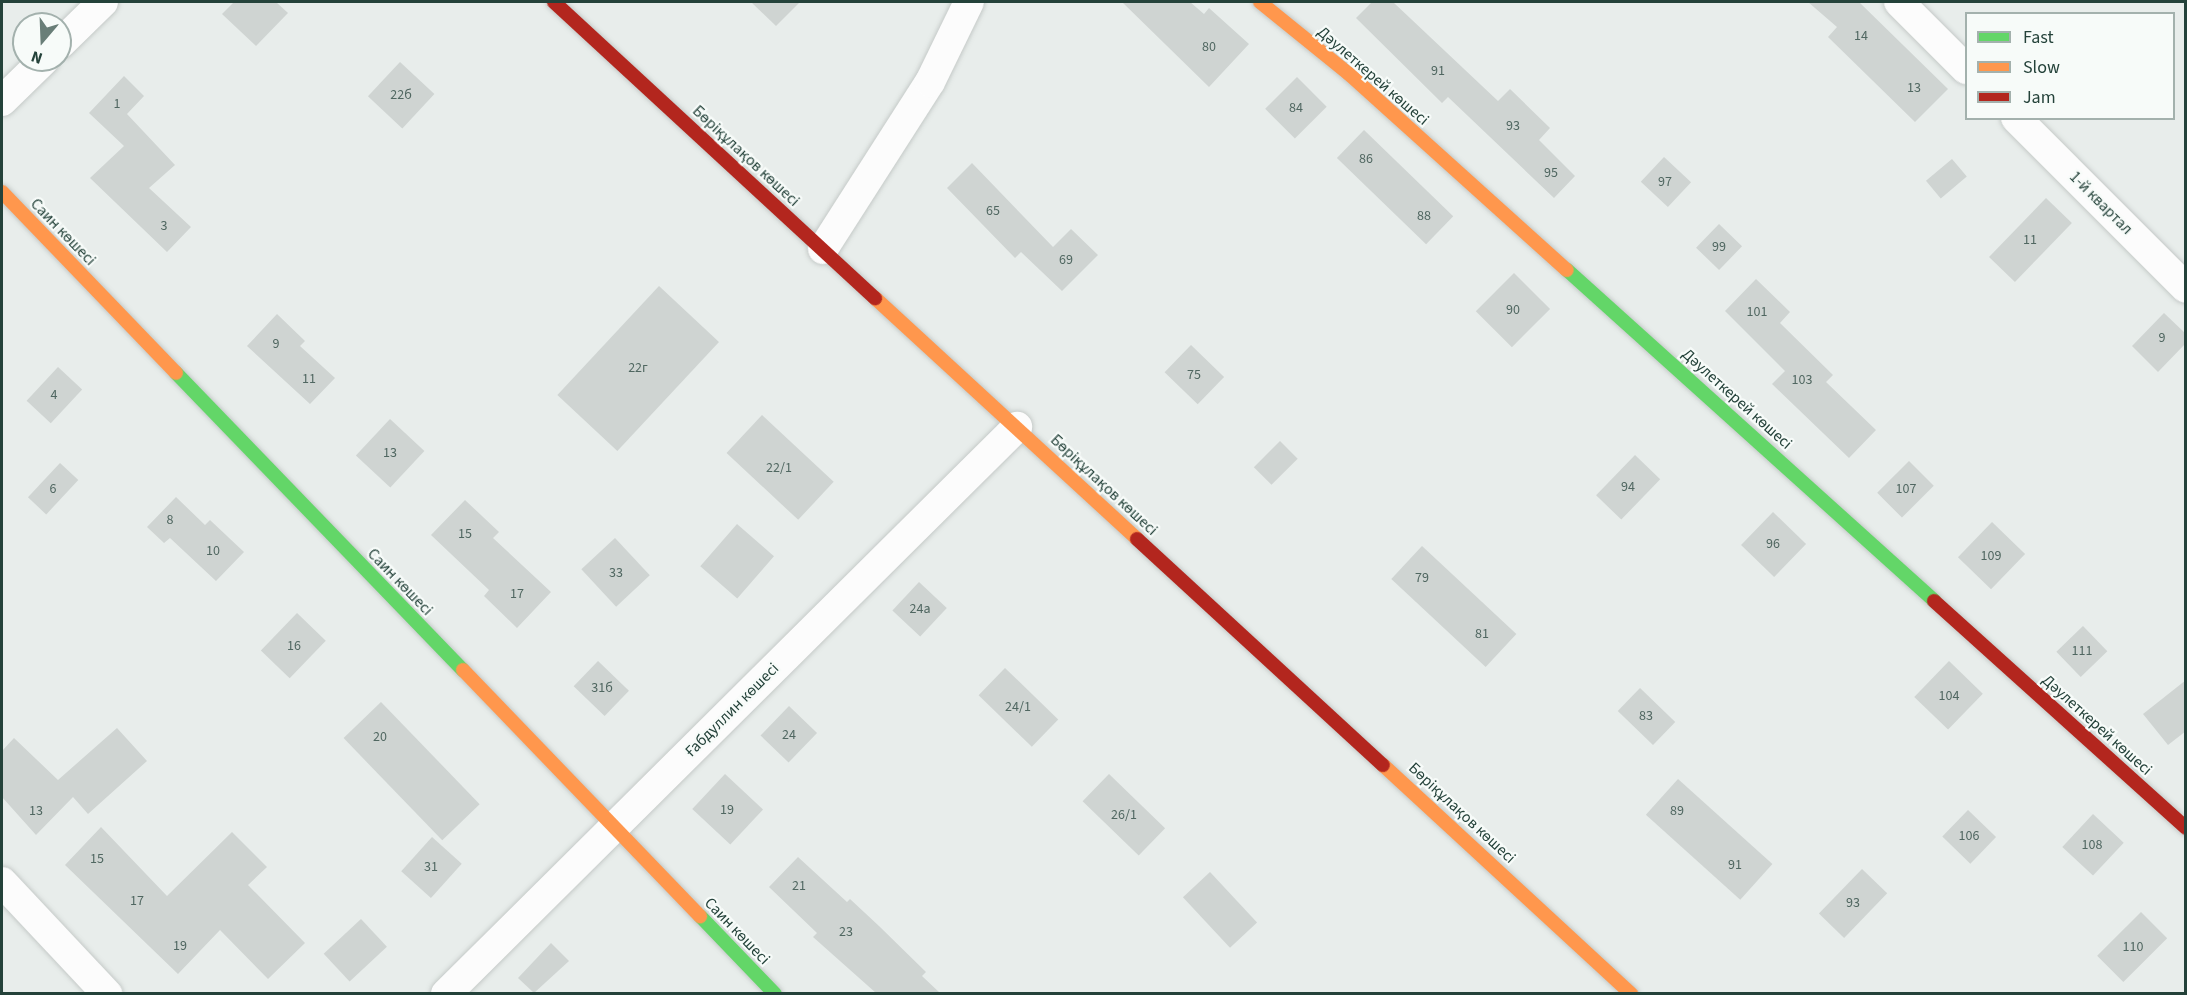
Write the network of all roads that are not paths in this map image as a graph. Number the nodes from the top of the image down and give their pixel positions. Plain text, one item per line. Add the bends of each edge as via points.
1 (104, 2) edge
2 (554, 2) edge
3 (969, 2) edge
4 (1260, 2) edge
5 (1899, 2) edge
6 (72, 33) edge
7 (1965, 68) edge
8 (32, 72) edge
9 (2, 102) edge
10 (2018, 120) edge
11 (2, 192) edge
12 (823, 249) junction
13 (2186, 288) edge
14 (1017, 427) junction
15 (613, 828) junction
16 (2186, 828) edge
17 (2, 882) edge
18 (107, 993) edge
19 (446, 993) edge
20 (775, 993) edge
21 (1631, 993) edge

1 - 6 street
2 - 12 street, Бөріқұлақов көшесі
3 - 12 street via 930,81
4 - 16 street, Дәулеткерей көшесі via 1366,89
5 - 7 street
8 - 9 street
10 - 13 street, 1-й квартал
11 - 15 street, Саин көшесі
12 - 14 street, Бөріқұлақов көшесі
14 - 15 street, Ғабдуллин көшесі
14 - 21 street, Бөріқұлақов көшесі
15 - 19 street, Ғабдуллин көшесі
15 - 20 street, Саин көшесі
17 - 18 street

